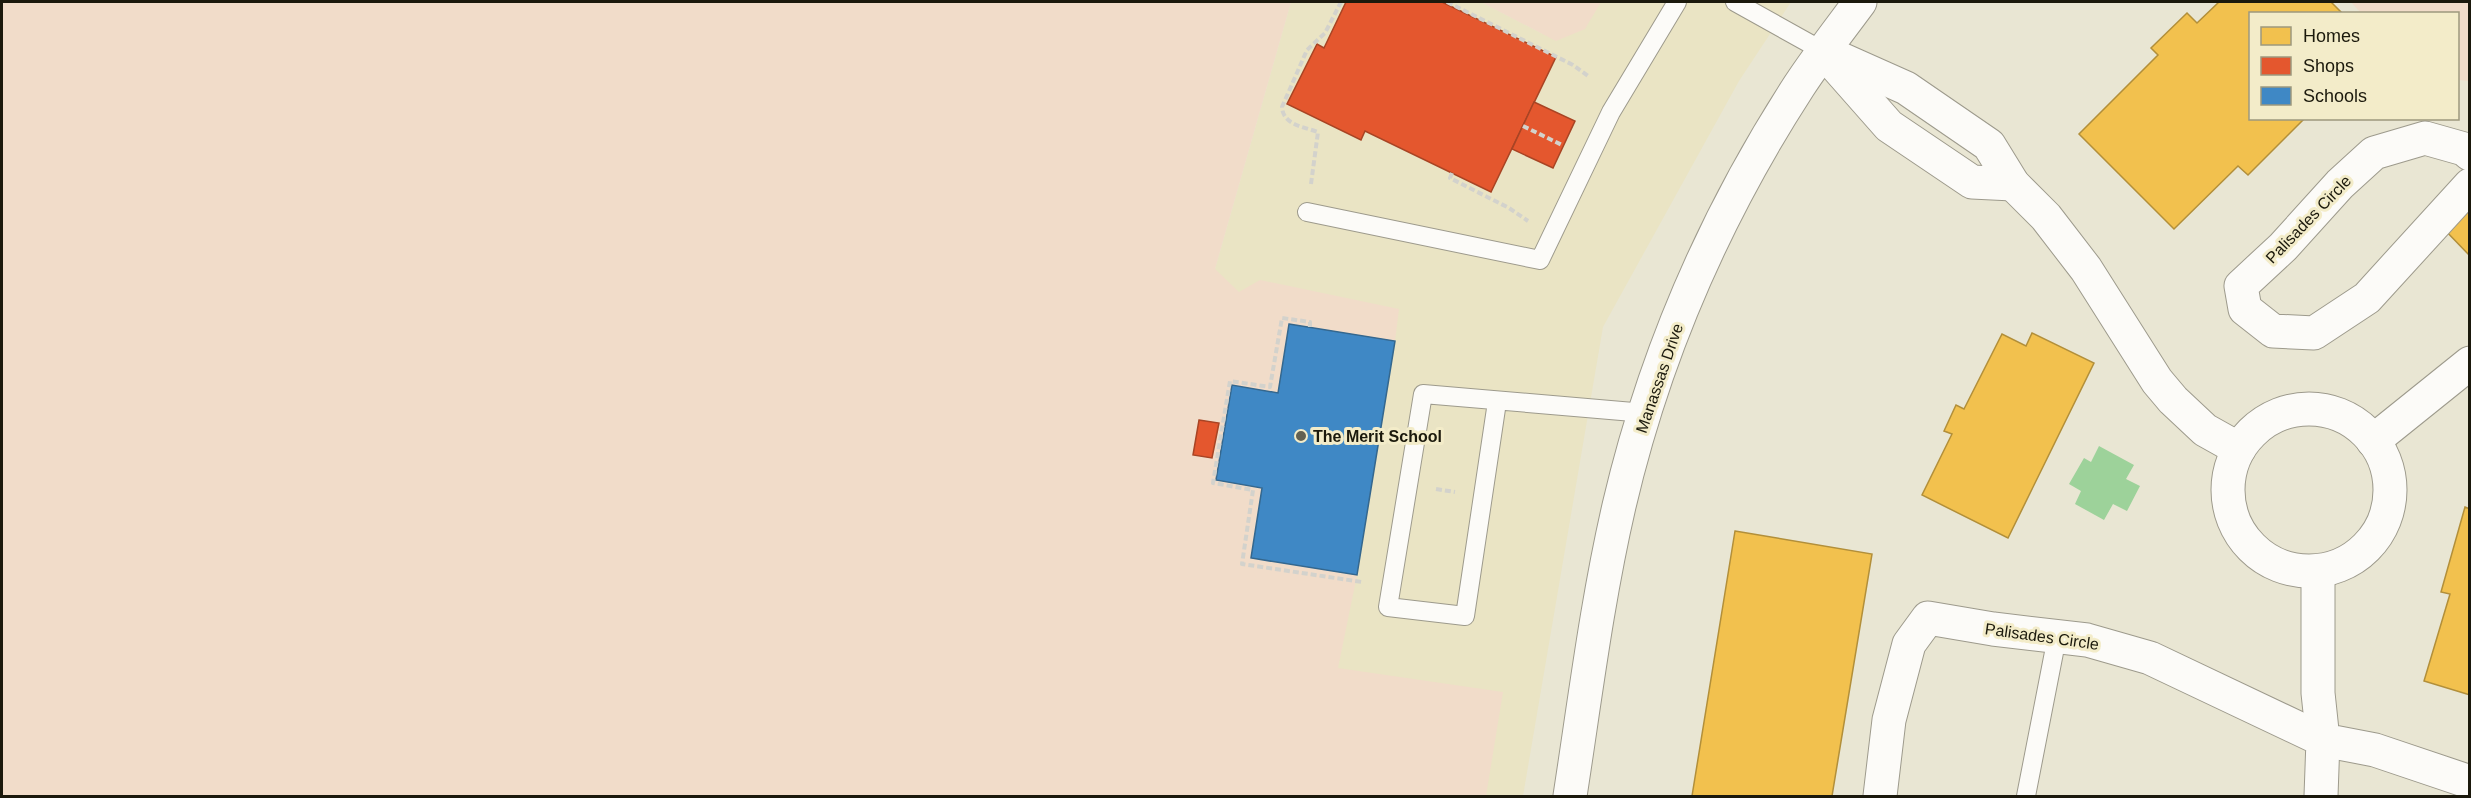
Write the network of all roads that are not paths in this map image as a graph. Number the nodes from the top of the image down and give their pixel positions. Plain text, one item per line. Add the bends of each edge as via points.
1 (1677, 2) edge
2 (1735, 2) edge
3 (1860, 2) edge
4 (1823, 51) junction
5 (2469, 154) edge
6 (2469, 185) edge
7 (1307, 212) road end
8 (2469, 363) edge
9 (1497, 402) junction
10 (1646, 412) junction
11 (2373, 441) junction
12 (2239, 449) junction
13 (2318, 572) junction
14 (2057, 637) junction
15 (2323, 740) junction
16 (2469, 782) edge
17 (1570, 796) edge
18 (1880, 796) edge
19 (2026, 796) edge
20 (2321, 796) edge

1 - 7 lane via 1611,112 1540,260
2 - 4 lane
3 - 4 street, Manassas Drive
4 - 10 street, Manassas Drive via 1736,193 1692,282
4 - 12 street via 1906,88 1989,145 2013,184 2064,238 2157,381 2205,430
5 - 6 street, Palisades Circle via 2425,138 2374,153 2241,286 2245,309 2272,331 2314,333 2367,298
8 - 11 street
9 - 9 lane via 1465,616 1388,607 1423,394
9 - 10 lane
10 - 17 street, Manassas Drive via 1599,600
11 - 12 street via 2355,423 2332,412 2307,409 2282,413 2260,425
11 - 13 street via 2385,463 2390,487 2388,511 2378,533 2362,552 2341,565
12 - 13 street via 2230,467 2227,494 2233,520 2246,543 2266,560 2291,570
13 - 15 street via 2318,693
14 - 15 street, Palisades Circle via 2087,640 2150,658
14 - 18 street, Palisades Circle via 1928,618 1909,644 1889,720
14 - 19 lane
15 - 16 street, Palisades Circle via 2375,750
15 - 20 street

